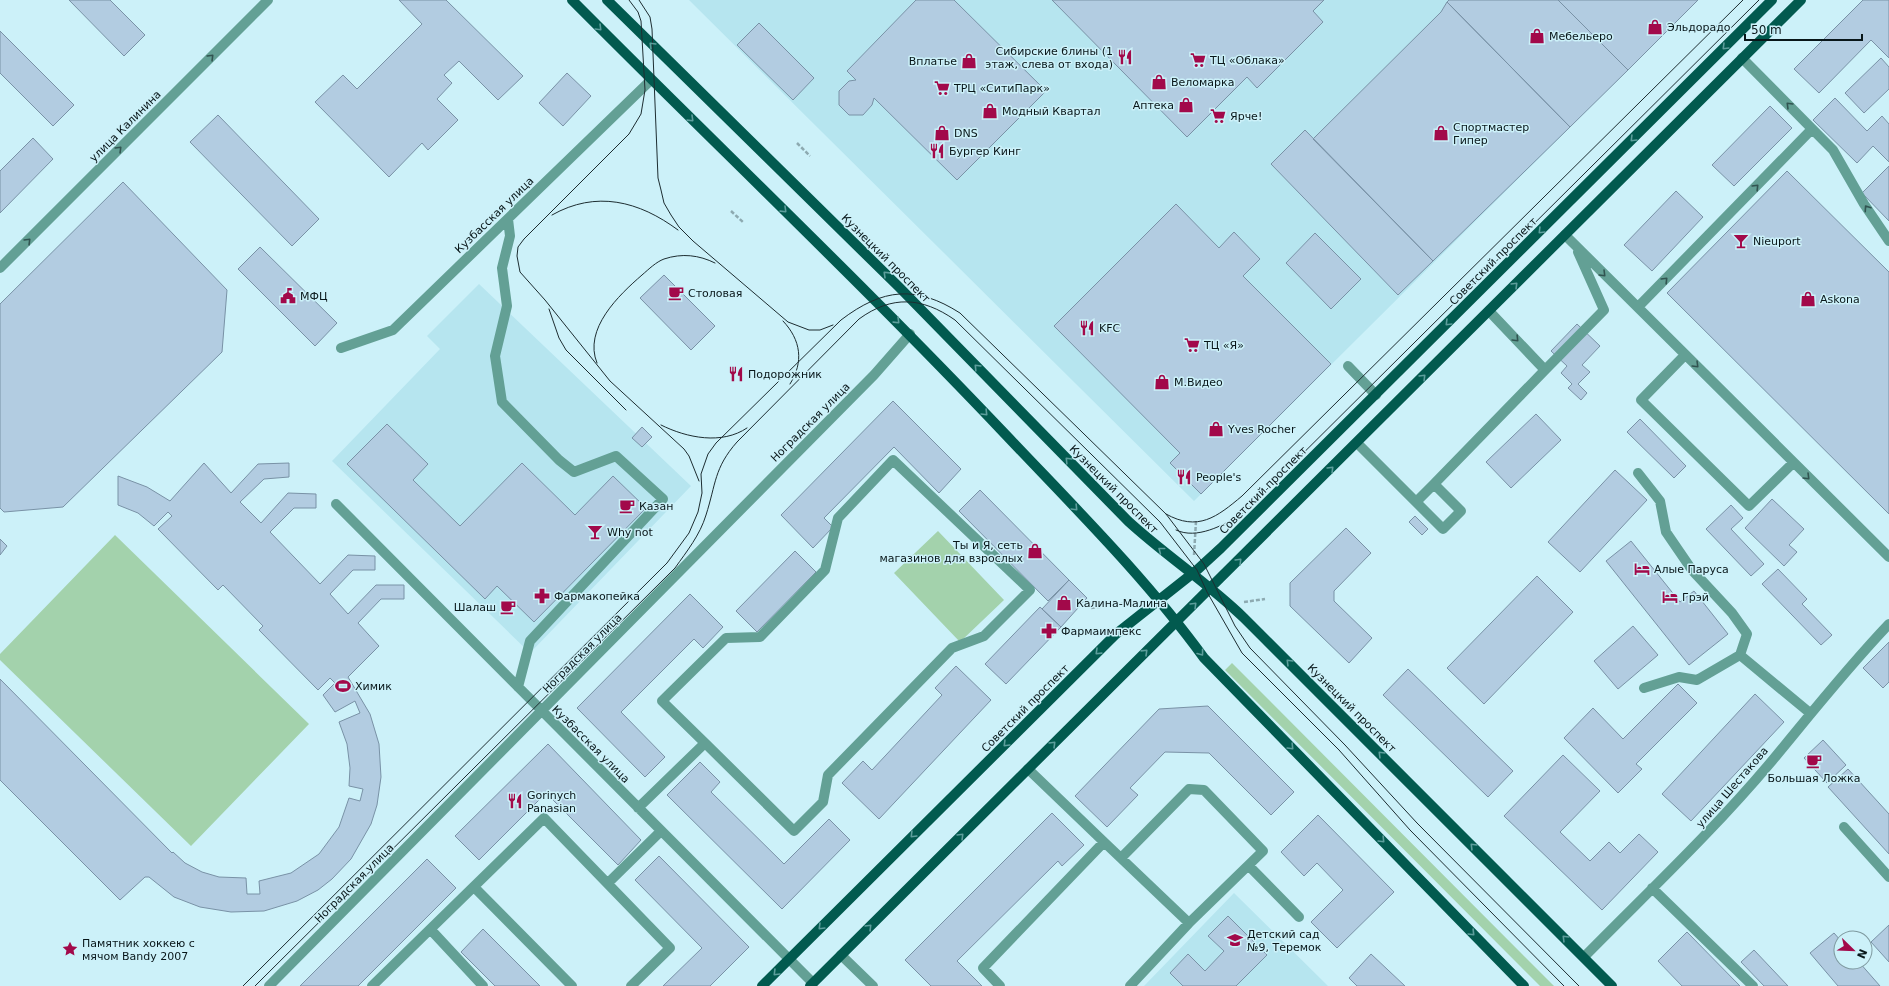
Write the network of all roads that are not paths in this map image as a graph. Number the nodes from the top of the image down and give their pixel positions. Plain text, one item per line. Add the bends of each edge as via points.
1 (268, 0) edge
2 (572, 0) edge
3 (607, 0) edge
4 (1772, 0) edge
5 (1801, 0) edge
6 (1742, 58) junction
7 (651, 80) junction
8 (1812, 129) junction
9 (508, 219) junction
10 (1565, 235) junction
11 (1889, 240) edge
12 (1576, 246) junction
13 (0, 268) edge
14 (1638, 308) junction
15 (1489, 311) junction
16 (910, 334) junction
17 (341, 348) dead end
18 (1685, 354) junction
19 (1348, 366) dead end
20 (1545, 370) junction
21 (1376, 395) junction
22 (1357, 443) junction
23 (1793, 463) junction
24 (1638, 473) dead end
25 (1434, 484) junction
26 (1416, 502) junction
27 (336, 504) dead end
28 (1889, 557) edge
29 (1192, 574) junction
30 (1211, 588) junction
31 (1159, 600) junction
32 (1178, 622) junction
33 (1889, 624) edge
34 (1740, 655) junction
35 (518, 687) junction
36 (1644, 688) dead end
37 (542, 711) junction
38 (1810, 713) junction
39 (705, 743) junction
40 (1028, 769) junction
41 (638, 808) junction
42 (1844, 827) dead end
43 (661, 831) junction
44 (1104, 842) junction
45 (1121, 858) junction
46 (1249, 866) junction
47 (1889, 877) edge
48 (608, 883) junction
49 (474, 887) junction
50 (1652, 888) junction
51 (1299, 917) dead end
52 (1189, 923) junction
53 (430, 930) junction
54 (841, 955) junction
55 (1584, 957) junction
56 (789, 959) junction
57 (811, 984) edge
58 (269, 986) edge
59 (372, 986) edge
60 (484, 986) edge
61 (572, 986) edge
62 (631, 986) edge
63 (762, 986) edge
64 (873, 986) edge
65 (1000, 986) edge
66 (1130, 986) edge
67 (1524, 986) edge
68 (1612, 986) edge
69 (1752, 986) edge

13 -> 1 street, улица Калинина
2 -> 7 main road
29 -> 3 main road, Кузнецкий проспект via 1128,521 902,290
4 -> 21 main road, Советский проспект
5 - 6 main road
8 -> 6 street
6 - 10 main road
7 - 9 street, Кузбасская улица
7 -> 16 main road
11 -> 8 street via 1864,204 1833,150
14 -> 8 street
9 - 17 street, Кузбасская улица via 393,330
9 - 35 street via 510,236 502,268 507,306 495,356 502,402 574,472 616,456 663,499 530,641
10 - 12 street
15 -> 10 main road
12 -> 14 street
12 - 20 street via 1604,310
14 - 18 street
15 -> 20 street
22 -> 15 main road
16 -> 31 main road
16 - 37 street, Ноградская улица via 874,375
18 -> 23 street
18 - 23 street via 1641,400 1749,506
19 - 21 street
20 - 25 street
21 - 29 main road, Советский проспект
22 - 26 street
30 -> 22 main road
23 -> 28 street
24 - 34 street via 1660,501 1666,532 1692,570 1732,613 1747,634
25 - 26 street
25 - 26 street via 1461,511 1443,529
27 - 35 street, Кузбасская улица
29 - 30 main road, Кузнецкий проспект
29 - 31 main road, Советский проспект
32 -> 30 main road
55 -> 30 main road, Кузнецкий проспект via 1312,685
31 - 32 main road
31 -> 56 main road, Советский проспект via 1111,640
40 -> 32 main road
32 -> 67 main road via 1204,658
33 - 38 street, улица Шестакова via 1856,658
34 - 36 street via 1697,680 1679,677
34 - 38 street
35 - 37 street, Кузбасская улица
37 - 41 street, Кузбасская улица
37 - 58 street, Ноградская улица
38 - 50 street, улица Шестакова via 1709,832
39 - 39 street via 794,831 823,802 828,774 952,648 984,636 1030,590 893,460 838,518 825,570 760,637 726,638 662,701
39 - 41 street
40 - 44 street
54 -> 40 main road
41 - 43 street, Кузбасская улица
42 - 47 street
43 - 48 street
43 - 56 street, Кузбасская улица
44 - 45 street
44 - 65 street via 983,968
45 - 46 street via 1189,789 1204,790 1262,851
45 - 52 street
46 - 51 street
46 - 52 street
48 - 49 street via 544,818
48 - 62 street via 670,948
49 - 53 street
49 - 61 street
50 - 55 street, улица Шестакова
50 - 69 street
52 - 66 street
53 - 59 street
53 - 60 street
54 - 57 main road
54 - 64 street
55 - 68 main road, Кузнецкий проспект
56 - 57 street, Кузбасская улица
56 -> 63 main road, Советский проспект

